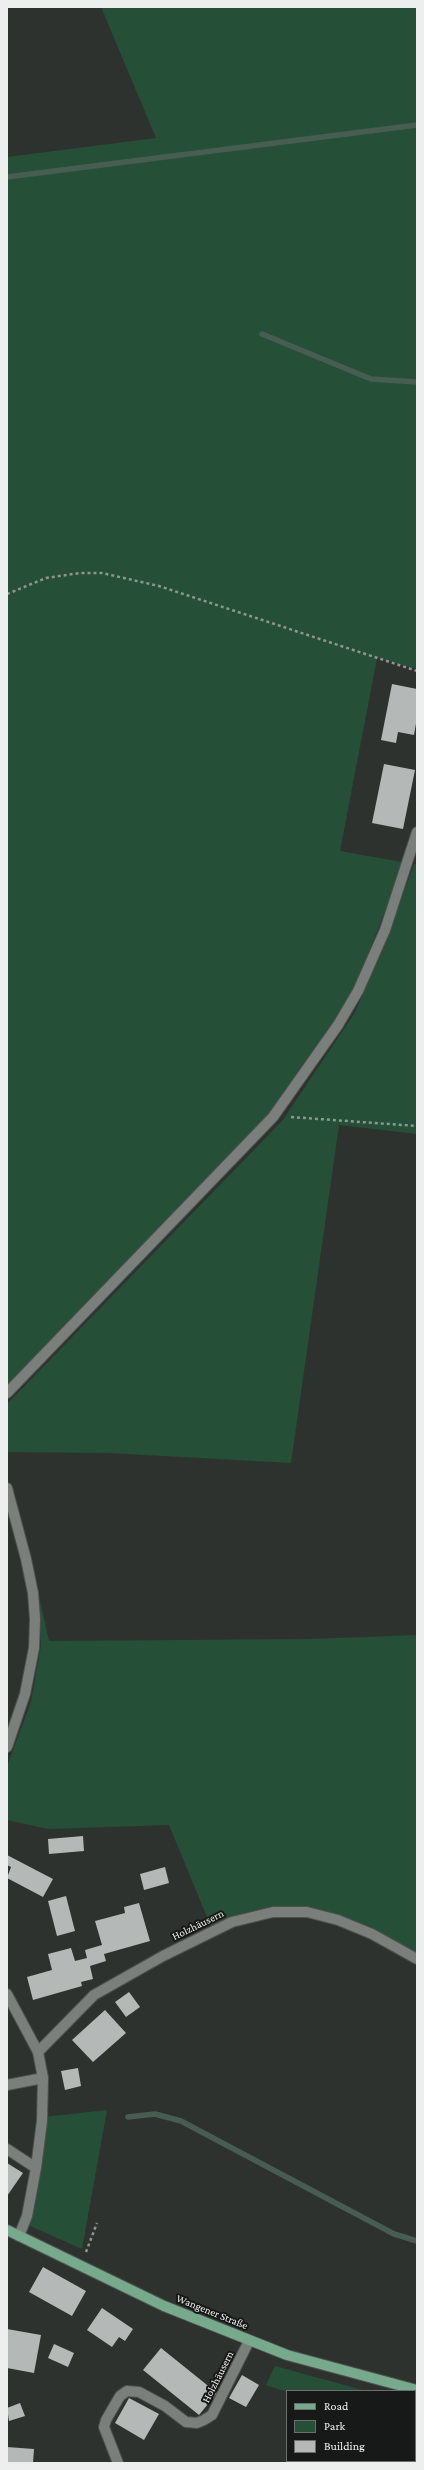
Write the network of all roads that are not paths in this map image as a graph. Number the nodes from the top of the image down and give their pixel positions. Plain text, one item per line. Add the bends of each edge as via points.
1 (417, 832) edge
2 (7, 1393) edge
3 (7, 1488) edge
4 (7, 1747) edge
5 (417, 1959) edge
6 (7, 1994) edge
7 (38, 2052) junction
8 (43, 2078) junction
9 (7, 2085) edge
10 (7, 2149) edge
11 (36, 2168) junction
12 (7, 2230) edge
13 (19, 2236) junction
14 (249, 2341) junction
15 (417, 2390) edge
16 (118, 2463) edge

1 - 2 street via 385,930 358,991 338,1025 273,1117
3 - 4 street via 26,1559 35,1619 34,1648 25,1694
5 - 7 street, Holzhäusern via 372,1934 338,1920 307,1912 273,1912 232,1922 163,1956 94,1995
6 - 7 street
7 - 8 street
8 - 9 street
8 - 11 street via 42,2121
10 - 11 street
11 - 13 street via 27,2216
12 - 13 main road, Wangener Straße
13 - 14 main road, Wangener Straße via 164,2306
14 - 15 main road, Wangener Straße via 287,2355
14 - 16 street, Holzhäusern via 212,2415 197,2423 186,2422 165,2406 139,2392 126,2391 120,2396 104,2428

